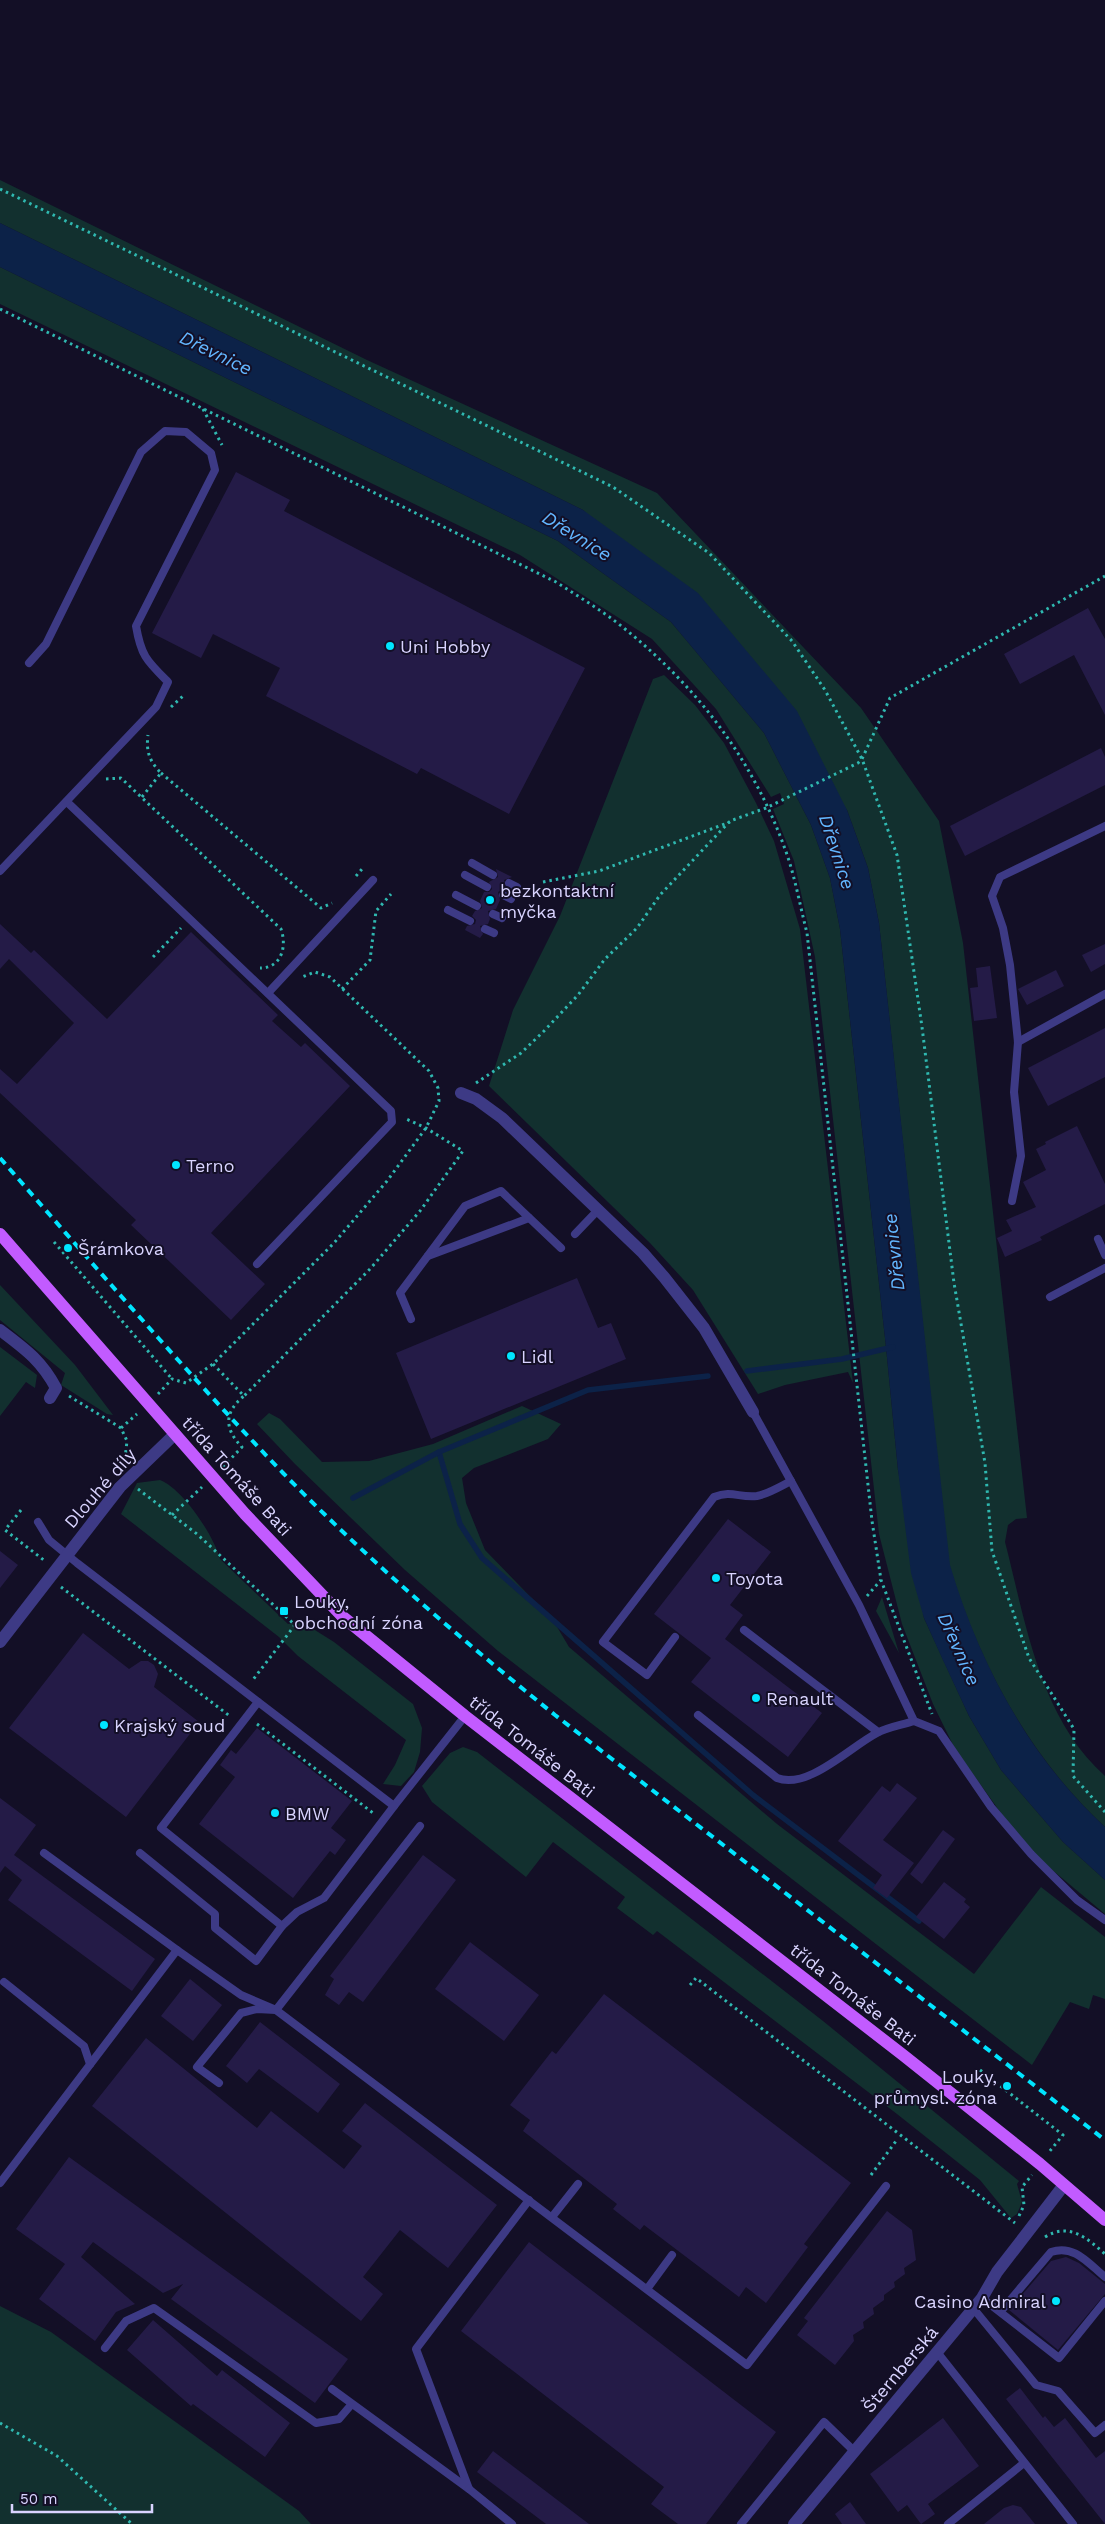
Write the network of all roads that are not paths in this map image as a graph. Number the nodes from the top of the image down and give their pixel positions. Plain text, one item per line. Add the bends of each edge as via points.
1 (29, 663) dead end
2 (67, 802) junction
3 (1105, 826) edge
4 (472, 863) dead end
5 (0, 871) edge
6 (493, 874) dead end
7 (466, 876) dead end
8 (373, 880) dead end
9 (509, 882) dead end
10 (487, 887) dead end
11 (517, 887) dead end
12 (456, 895) dead end
13 (502, 895) dead end
14 (511, 899) dead end
15 (477, 906) dead end
16 (448, 910) dead end
17 (493, 914) dead end
18 (502, 918) dead end
19 (470, 921) dead end
20 (485, 929) dead end
21 (494, 933) dead end
22 (268, 993) junction
23 (1105, 994) edge
24 (1018, 1042) junction
25 (461, 1093) road end
26 (1012, 1200) dead end
27 (598, 1210) junction
28 (529, 1218) junction
29 (0, 1234) edge
30 (575, 1234) dead end
31 (1098, 1239) dead end
32 (561, 1248) dead end
33 (1105, 1254) edge
34 (427, 1257) junction
35 (257, 1264) dead end
36 (1105, 1268) edge
37 (1050, 1297) dead end
38 (411, 1319) dead end
39 (0, 1330) edge
40 (53, 1393) road end
41 (753, 1412) joint
42 (175, 1434) junction
43 (791, 1481) junction
44 (38, 1522) dead end
45 (66, 1554) junction
46 (744, 1630) dead end
47 (675, 1637) dead end
48 (0, 1642) edge
49 (258, 1702) junction
50 (698, 1715) dead end
51 (465, 1716) junction
52 (914, 1721) junction
53 (878, 1732) junction
54 (394, 1806) junction
55 (420, 1826) dead end
56 (140, 1853) dead end
57 (44, 1854) dead end
58 (1105, 1920) edge
59 (282, 1926) junction
60 (177, 1950) junction
61 (4, 1982) dead end
62 (276, 2010) junction
63 (90, 2064) junction
64 (219, 2083) dead end
65 (0, 2183) edge
66 (578, 2184) dead end
67 (1064, 2185) junction
68 (886, 2186) dead end
69 (529, 2200) junction
70 (552, 2217) junction
71 (1105, 2220) edge
72 (672, 2255) dead end
73 (1105, 2277) edge
74 (647, 2289) junction
75 (982, 2298) junction
76 (1105, 2301) edge
77 (973, 2308) junction
78 (1001, 2311) junction
79 (105, 2348) dead end
80 (937, 2352) junction
81 (332, 2389) dead end
82 (351, 2405) junction
83 (1105, 2425) edge
84 (854, 2451) junction
85 (1024, 2462) junction
86 (469, 2489) junction
87 (798, 2522) edge
88 (512, 2524) edge
89 (741, 2524) edge
90 (948, 2524) edge
91 (1073, 2524) edge

1 - 2 lane via 46,644 141,452 165,431 186,432 211,453 215,470 136,626 140,649 168,682 156,707
2 - 5 lane
2 - 22 lane
3 - 24 lane via 1000,877 992,896 1010,966
4 - 6 lane
7 - 10 lane
8 - 22 lane
9 - 11 lane
12 - 15 lane
13 - 14 lane
16 - 19 lane
17 - 18 lane
20 - 21 lane
22 - 35 lane via 392,1111 393,1116 392,1122
23 - 24 lane
24 - 26 lane via 1014,1092 1022,1156
25 - 27 street via 482,1102 502,1118
27 - 30 lane
27 - 41 street via 643,1253 685,1302
28 - 32 lane
28 - 34 lane
28 - 34 lane via 501,1191 465,1206
29 - 42 main road, třída Tomáše Bati
31 - 33 lane
34 - 38 lane via 400,1293
36 - 37 lane
39 - 40 street via 45,1368
41 - 43 lane
42 - 45 street, Dlouhé díly via 128,1479
42 - 51 main road, třída Tomáše Bati via 344,1618
43 - 47 lane via 760,1495 726,1492 714,1496 603,1642 647,1675
43 - 52 lane via 859,1605
44 - 45 lane via 49,1540
45 - 48 street, Dlouhé díly
45 - 49 lane
46 - 53 lane
49 - 54 lane
49 - 59 lane via 161,1828
50 - 53 lane via 784,1781 805,1779
51 - 54 lane
51 - 67 main road, třída Tomáše Bati via 888,2043
52 - 53 lane
52 - 58 lane via 939,1731 991,1807 1031,1854 1078,1900
54 - 59 lane via 324,1898 297,1912
55 - 62 lane
56 - 59 lane via 215,1914 215,1928 256,1961
57 - 60 lane
60 - 62 lane via 241,1995
60 - 63 lane
61 - 63 lane via 84,2046
62 - 64 lane via 257,2009 241,2013 197,2067
62 - 69 lane
63 - 65 lane
66 - 70 lane
67 - 71 main road, třída Tomáše Bati
67 - 75 street, Šternberská via 997,2272
68 - 74 lane via 747,2364
69 - 70 lane
69 - 86 lane via 416,2349
70 - 74 lane
72 - 74 lane
73 - 78 lane via 1075,2252 1059,2249 1051,2252
75 - 77 street, Šternberská
75 - 78 lane
76 - 78 lane via 1059,2358
77 - 80 street, Šternberská
77 - 83 lane via 1036,2386 1058,2391 1095,2434
79 - 82 lane via 126,2321 154,2308 316,2424 339,2419
80 - 84 street, Šternberská
80 - 85 lane
81 - 82 lane
82 - 86 lane
84 - 87 street, Šternberská
84 - 89 lane via 824,2422
85 - 90 lane
85 - 91 lane
86 - 88 lane

